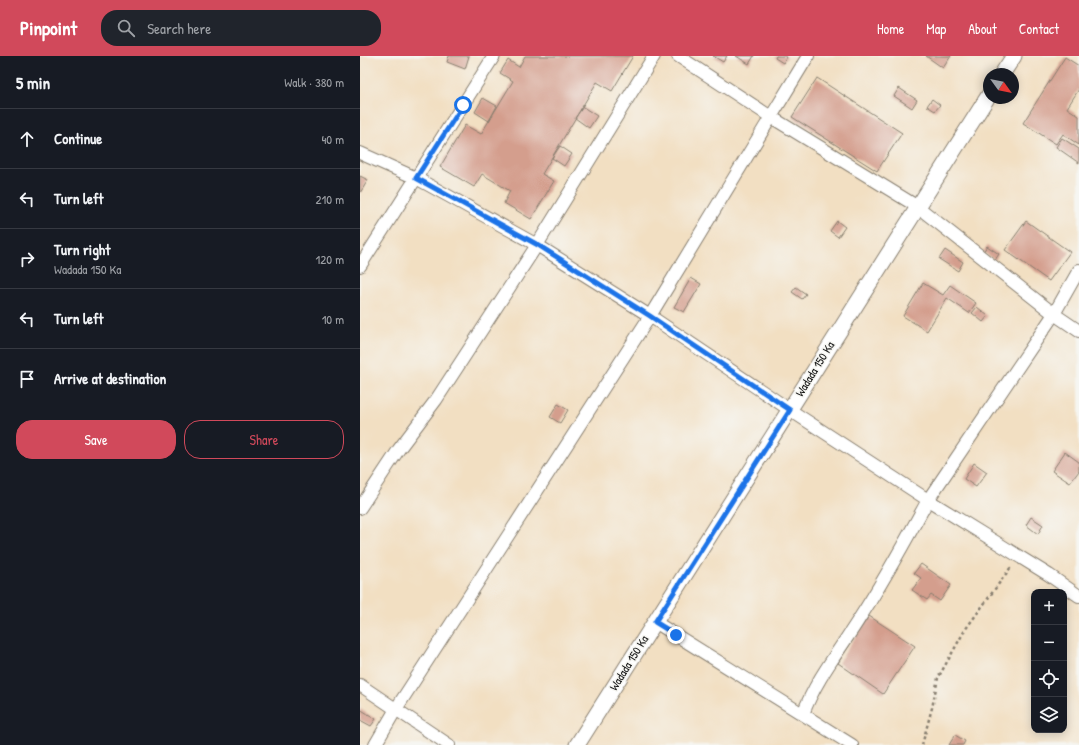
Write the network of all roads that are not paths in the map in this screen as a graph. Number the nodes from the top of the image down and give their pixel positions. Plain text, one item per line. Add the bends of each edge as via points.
1 (494, 56) edge
2 (654, 56) edge
3 (678, 56) edge
4 (808, 56) edge
5 (1014, 56) edge
6 (1006, 68) edge
7 (983, 104) edge
8 (771, 117) junction
9 (360, 153) edge
10 (416, 178) junction
11 (918, 207) junction
12 (538, 245) junction
13 (360, 266) edge
14 (1079, 270) edge
15 (1054, 314) junction
16 (650, 316) junction
17 (1079, 332) edge
18 (790, 410) junction
19 (928, 500) junction
20 (360, 508) edge
21 (1079, 596) edge
22 (655, 622) junction
23 (360, 685) edge
24 (396, 709) junction
25 (803, 714) junction
26 (375, 745) edge
27 (449, 745) edge
28 (577, 745) edge
29 (852, 745) edge

1 - 10 street
2 - 12 street
3 - 8 street
4 - 8 street
5 - 6 street
7 - 11 street, Wadada 150 Ka
8 - 11 street
8 - 16 street
9 - 10 street
10 - 12 street
10 - 13 street
11 - 15 street
11 - 18 street, Wadada 150 Ka
12 - 16 street
12 - 20 street via 436,400 399,449
14 - 15 street
15 - 17 street
15 - 19 street
16 - 18 street
16 - 24 street
18 - 19 street
18 - 22 street, Wadada 150 Ka
19 - 21 street
19 - 25 street via 870,601 819,679
22 - 25 street
22 - 28 street, Wadada 150 Ka
23 - 24 street
24 - 26 street
24 - 27 street
25 - 29 street

